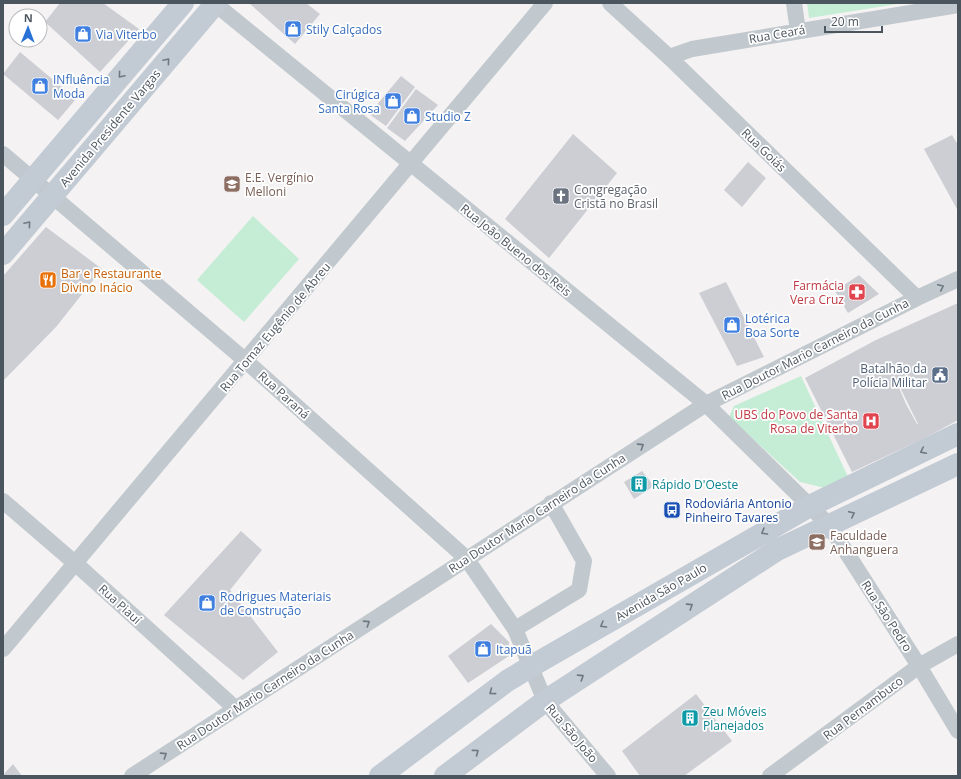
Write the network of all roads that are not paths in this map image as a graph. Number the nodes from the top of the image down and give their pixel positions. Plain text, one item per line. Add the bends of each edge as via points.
1 (183, 3) edge
2 (215, 3) edge
3 (545, 3) edge
4 (610, 3) edge
5 (794, 3) edge
6 (958, 5) edge
7 (798, 30) junction
8 (669, 58) junction
9 (3, 154) edge
10 (411, 164) junction
11 (33, 179) junction
12 (53, 195) junction
13 (3, 215) edge
14 (3, 254) edge
15 (958, 279) edge
16 (917, 298) junction
17 (246, 361) junction
18 (706, 404) junction
19 (958, 434) edge
20 (958, 464) edge
21 (3, 501) edge
22 (551, 504) junction
23 (810, 506) junction
24 (828, 525) junction
25 (466, 558) junction
26 (75, 563) junction
27 (515, 629) junction
28 (958, 644) edge
29 (3, 649) edge
30 (919, 666) junction
31 (530, 667) junction
32 (544, 701) junction
33 (236, 709) junction
34 (958, 732) edge
35 (132, 776) edge
36 (380, 776) edge
37 (445, 776) edge
38 (608, 776) edge
39 (770, 776) edge

1 -> 11 main road, Avenida Presidente Vargas
2 - 10 street, Rua João Bueno dos Reis
12 -> 2 main road, Avenida Presidente Vargas
3 - 10 street, Rua Tomaz Eugênio de Abreu
4 - 8 street, Rua Goiás
5 - 7 street
6 - 7 street, Rua Ceará
7 - 8 street, Rua Ceará via 692,49
8 - 16 street, Rua Goiás
9 - 11 street, Rua Paraná
10 - 17 street, Rua Tomaz Eugênio de Abreu
10 - 18 street, Rua João Bueno dos Reis
11 - 12 street, Rua Paraná
11 - 13 main road, Avenida Presidente Vargas
14 -> 12 main road, Avenida Presidente Vargas
12 - 17 street, Rua Paraná
16 -> 15 street, Rua Doutor Mario Carneiro da Cunha
16 - 18 street, Rua Doutor Mario Carneiro da Cunha
17 - 25 street, Rua Paraná
17 - 26 street, Rua Tomaz Eugênio de Abreu
22 -> 18 street, Rua Doutor Mario Carneiro da Cunha
18 - 23 street, Rua João Bueno dos Reis
19 -> 23 main road, Avenida São Paulo
24 -> 20 main road, Avenida São Paulo
21 - 26 street, Rua Piauí
22 - 25 street, Rua Doutor Mario Carneiro da Cunha
22 - 27 street via 584,561 579,590
23 - 24 street, Rua São Pedro
23 -> 31 main road, Avenida São Paulo
24 - 30 street, Rua São Pedro
32 -> 24 main road, Avenida São Paulo via 777,550
25 - 27 street, Rua Paraná
33 -> 25 street, Rua Doutor Mario Carneiro da Cunha
26 - 29 street, Rua Tomaz Eugênio de Abreu
26 - 33 street, Rua Piauí
27 - 31 street, Rua Paraná
28 - 30 street, Rua Pernambuco
30 - 34 street, Rua São Pedro
30 - 39 street, Rua Pernambuco
31 - 32 street, Rua São João
31 -> 36 main road, Avenida São Paulo via 507,681
37 -> 32 main road, Avenida São Paulo
32 - 38 street, Rua São João
35 -> 33 street, Rua Doutor Mario Carneiro da Cunha

